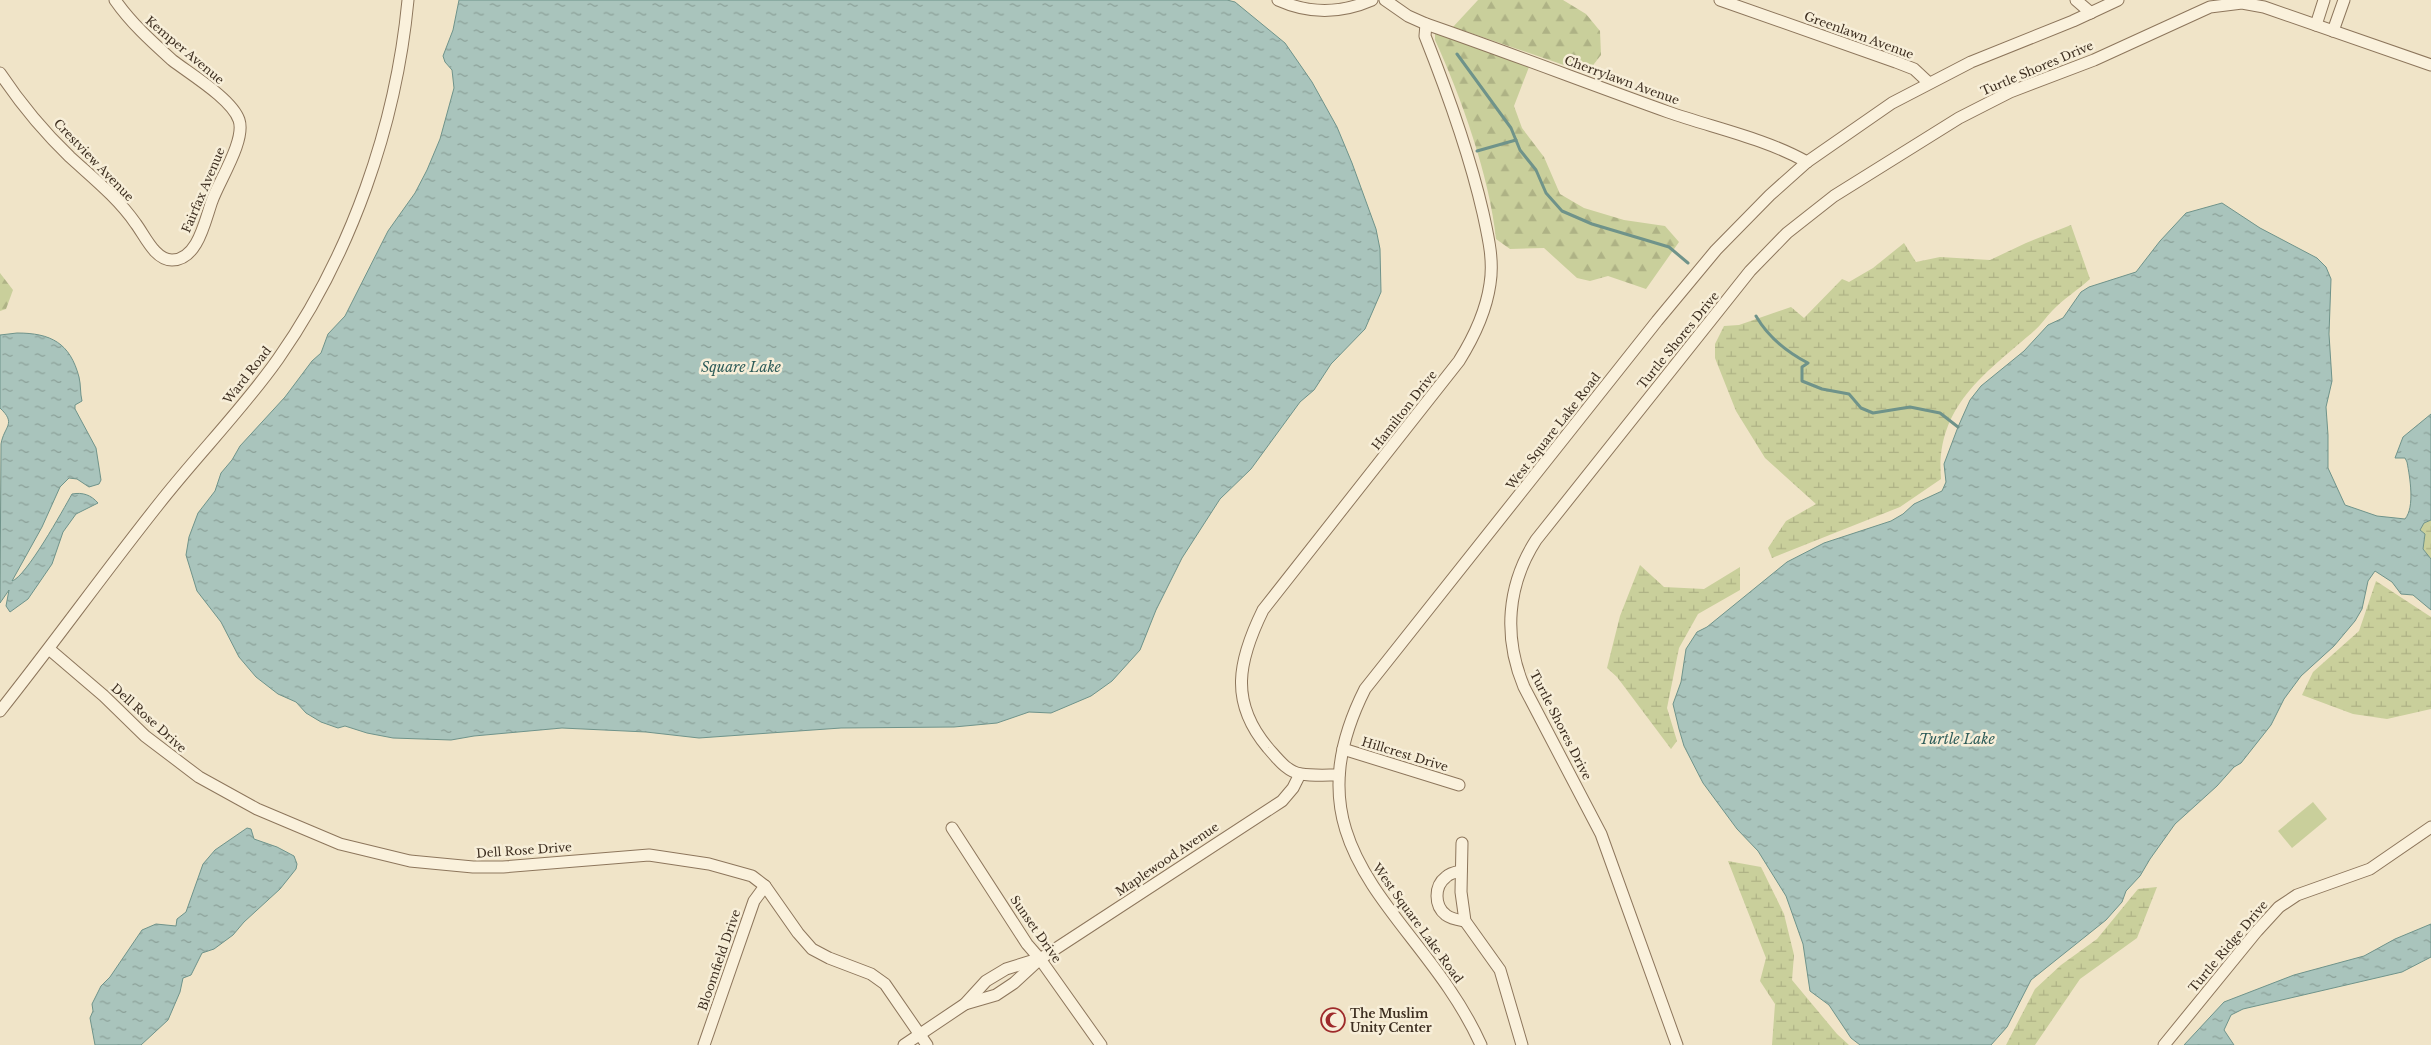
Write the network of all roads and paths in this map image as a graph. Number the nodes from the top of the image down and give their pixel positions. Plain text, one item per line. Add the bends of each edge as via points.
1 (115, 0) edge
2 (408, 0) edge
3 (1278, 0) edge
4 (1372, 0) edge
5 (1385, 0) edge
6 (1720, 0) edge
7 (2076, 0) edge
8 (2118, 0) edge
9 (2324, 0) edge
10 (2344, 0) edge
11 (2091, 13) junction
12 (1426, 24) junction
13 (2316, 25) junction
14 (2333, 31) junction
15 (2431, 65) edge
16 (0, 73) edge
17 (1929, 83) junction
18 (239, 119) joint
19 (1807, 162) junction
20 (173, 260) joint
21 (49, 649) junction
22 (0, 711) edge
23 (1343, 749) junction
24 (1300, 774) junction
25 (1339, 775) junction
26 (1459, 785) dead end
27 (2431, 827) edge
28 (952, 828) dead end
29 (1462, 843) dead end
30 (1461, 871) junction
31 (765, 886) junction
32 (1465, 921) junction
33 (1040, 959) junction
34 (965, 1004) junction
35 (920, 1034) junction
36 (704, 1045) edge
37 (904, 1045) edge
38 (927, 1045) edge
39 (1100, 1045) edge
40 (1481, 1045) edge
41 (1522, 1045) edge
42 (1677, 1045) edge
43 (2164, 1045) edge

1 - 18 street, Kemper Avenue via 142,33 220,98
2 - 21 street, Ward Road via 400,65 380,144 350,226 314,300 264,378 145,522
3 - 4 street via 1296,8 1325,11 1343,10
5 - 12 street
6 - 17 street, Greenlawn Avenue via 1914,69
7 - 11 street
8 - 11 street, West Square Lake Road
9 - 13 street
10 - 14 street
11 - 17 street, West Square Lake Road via 1970,62
12 - 19 street, Cherrylawn Avenue via 1778,148
12 - 24 street, Hamilton Drive via 1425,36 1474,172 1488,237 1491,283 1478,327 1459,361 1274,594 1252,632 1242,675 1246,716 1278,759
13 - 14 street, Turtle Shores Drive
13 - 42 street, Turtle Shores Drive via 2253,5 2210,7 2094,60 1986,104 1834,196 1787,233 1750,271 1529,550 1515,584 1511,610 1516,664 1528,695 1601,834
14 - 15 street, Turtle Shores Drive
16 - 20 street, Crestview Avenue via 58,144 117,200 157,254
17 - 19 street, West Square Lake Road via 1892,103
18 - 20 street, Fairfax Avenue via 237,143 200,234 187,254
19 - 23 street, West Square Lake Road via 1716,250 1379,670 1356,707
21 - 22 street, Ward Road
21 - 31 street, Dell Rose Drive via 145,736 199,777 257,809 340,844 410,861 473,867 627,856 666,857 737,870
23 - 25 street, West Square Lake Road
23 - 26 street, Hillcrest Drive
24 - 25 street
24 - 33 street, Maplewood Avenue via 1282,801
25 - 40 street, West Square Lake Road via 1345,827 1360,867 1458,1002
27 - 43 street, Turtle Ridge Drive via 2370,869 2298,895 2279,906
28 - 33 street, Sunset Drive
29 - 30 street
30 - 32 street
30 - 32 street via 1442,881 1438,902 1444,914
31 - 35 street, Dell Rose Drive via 812,949 878,978
31 - 36 street, Bloomfield Drive via 754,901
32 - 41 street via 1500,970
33 - 34 street, Maplewood Avenue via 996,995
33 - 34 street, Maplewood Avenue via 1006,969 986,981
33 - 39 street, Sunset Drive
34 - 35 street, Maplewood Avenue
35 - 37 street, Maplewood Avenue
35 - 38 street, Dell Rose Drive

